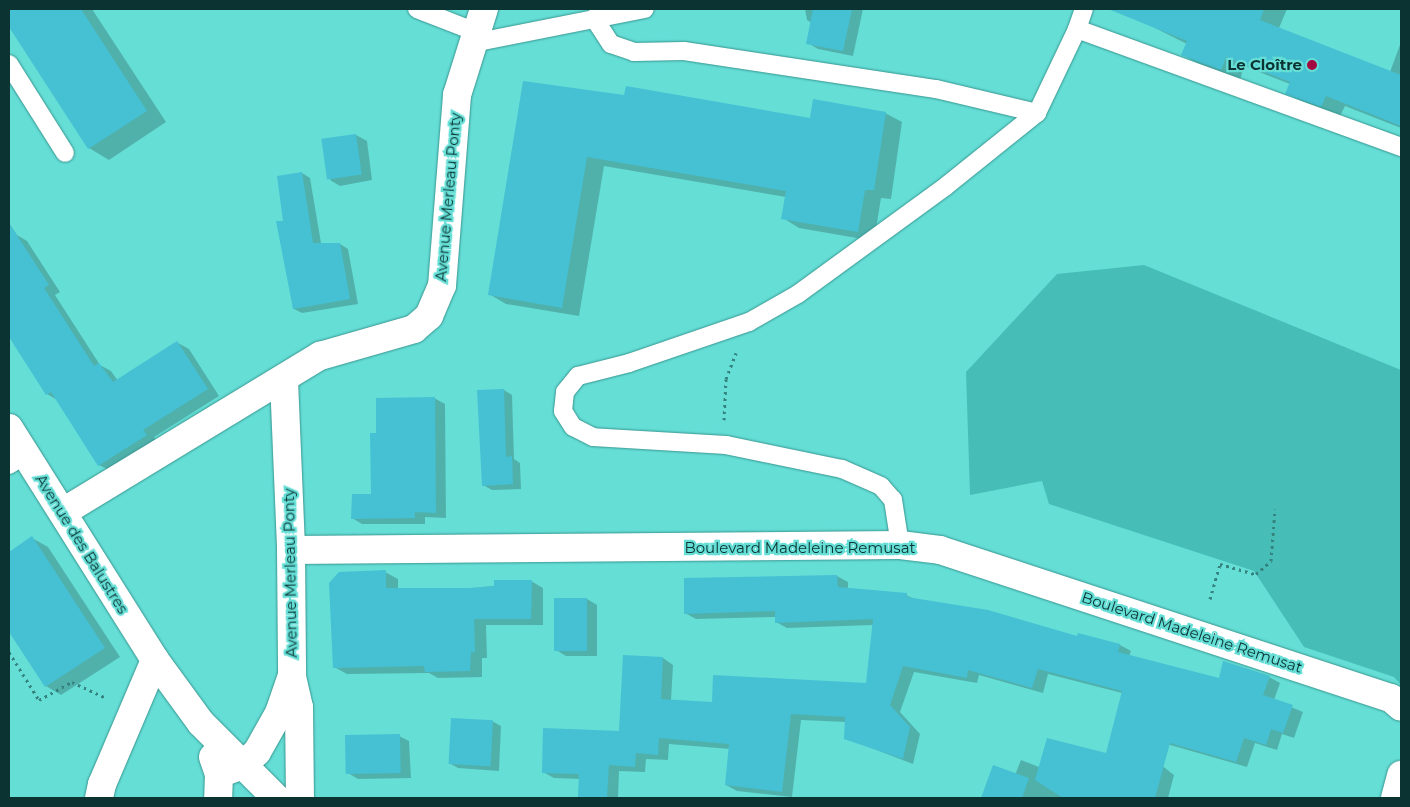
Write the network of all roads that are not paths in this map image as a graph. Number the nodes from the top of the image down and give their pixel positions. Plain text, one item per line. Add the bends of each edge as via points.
1 (417, 9) edge
2 (645, 9) edge
3 (1084, 9) edge
4 (594, 18) junction
5 (478, 28) edge
6 (1076, 29) junction
7 (9, 64) edge
8 (1038, 113) junction
9 (1401, 147) edge
10 (65, 153) dead end
11 (284, 380) junction
12 (9, 428) edge
13 (17, 460) edge
14 (63, 512) junction
15 (900, 545) junction
16 (291, 550) junction
17 (155, 660) junction
18 (292, 677) junction
19 (1401, 707) edge
20 (1401, 774) edge
21 (227, 779) edge
22 (100, 798) edge
23 (276, 798) edge
24 (300, 798) edge
25 (1395, 798) edge

1 - 5 lane
2 - 4 lane
3 - 6 lane
4 - 5 lane
4 - 8 lane via 611,44 634,52 684,51 936,89
5 - 11 street, Avenue Merleau Ponty via 457,95 442,286 430,316 414,329 320,356
6 - 8 lane
6 - 9 lane
7 - 10 lane
8 - 15 lane via 938,192 798,294 750,322 629,364 578,376 565,392 563,411 573,427 592,437 726,445 842,469 881,486 893,500
11 - 14 street, Avenue Merleau Ponty
11 - 16 street, Avenue Merleau Ponty
12 - 13 street, Avenue des Balustres
13 - 14 street, Avenue des Balustres
14 - 17 street, Avenue des Balustres
15 - 16 street, Boulevard Madeleine Remusat
15 - 19 street, Boulevard Madeleine Remusat via 940,550 987,565 1391,698
16 - 18 street, Avenue Merleau Ponty
17 - 21 street, Avenue des Balustres via 201,723
17 - 22 street via 102,784
18 - 21 street, Avenue Merleau Ponty via 280,713 257,752
18 - 24 street, Avenue Merleau Ponty via 299,707
20 - 25 street
21 - 23 street, Avenue des Balustres

